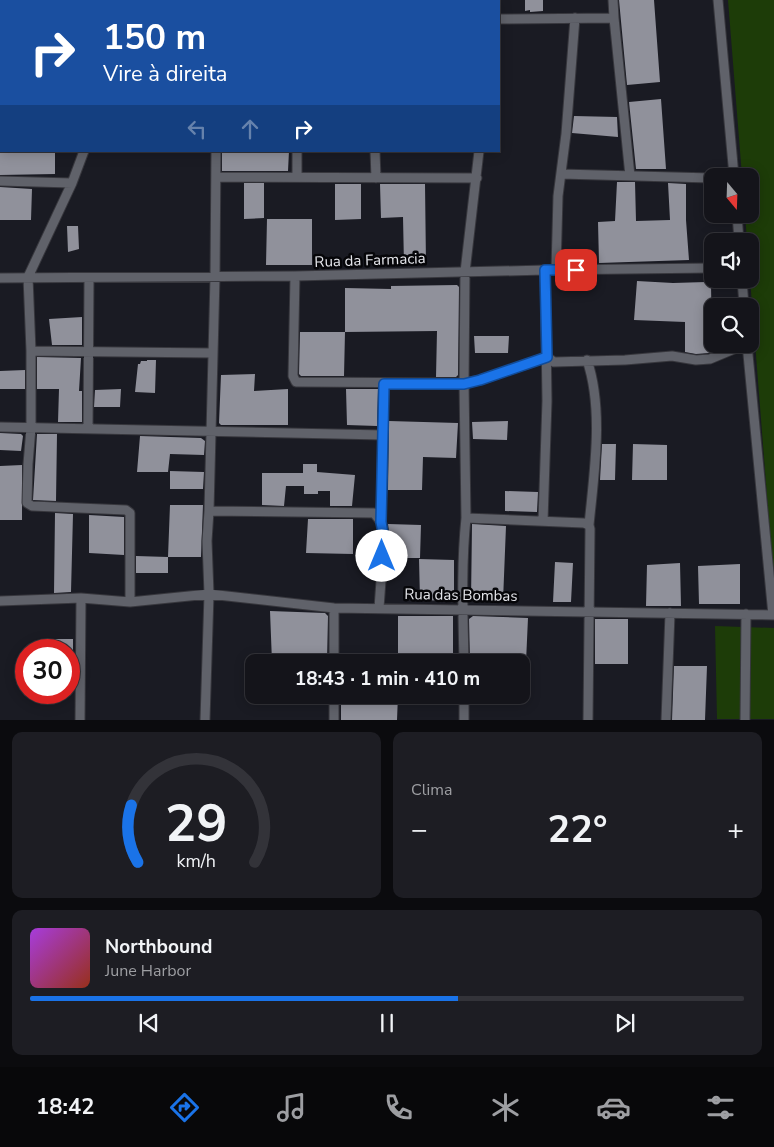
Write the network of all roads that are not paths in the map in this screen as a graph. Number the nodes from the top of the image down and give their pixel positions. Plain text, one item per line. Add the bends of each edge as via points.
1 (613, 0) edge
2 (718, 0) edge
3 (575, 18) junction
4 (614, 18) junction
5 (500, 19) edge
6 (84, 152) edge
7 (216, 152) edge
8 (297, 152) edge
9 (375, 152) edge
10 (479, 152) edge
11 (733, 168) edge
12 (561, 174) junction
13 (630, 176) junction
14 (216, 177) junction
15 (297, 178) junction
16 (376, 178) junction
17 (477, 178) junction
18 (704, 178) edge
19 (0, 181) edge
20 (72, 183) junction
21 (704, 268) edge
22 (545, 270) junction
23 (556, 270) junction
24 (465, 272) junction
25 (295, 276) junction
26 (28, 277) junction
27 (215, 277) junction
28 (0, 278) edge
29 (89, 278) junction
30 (31, 351) junction
31 (87, 352) junction
32 (213, 353) junction
33 (725, 353) edge
34 (748, 353) edge
35 (547, 357) junction
36 (587, 360) junction
37 (384, 384) junction
38 (464, 384) junction
39 (0, 427) edge
40 (31, 428) junction
41 (88, 429) junction
42 (211, 432) junction
43 (383, 435) junction
44 (209, 511) junction
45 (466, 518) junction
46 (543, 521) junction
47 (381, 522) junction
48 (589, 525) junction
49 (209, 594) junction
50 (82, 598) junction
51 (0, 601) edge
52 (130, 602) junction
53 (334, 608) junction
54 (379, 608) junction
55 (463, 609) junction
56 (590, 612) junction
57 (670, 613) junction
58 (746, 614) junction
59 (773, 615) edge
60 (334, 654) edge
61 (464, 654) edge
62 (334, 704) edge
63 (464, 704) edge
64 (80, 720) edge
65 (205, 720) edge
66 (334, 720) edge
67 (464, 720) edge
68 (588, 720) edge
69 (666, 720) edge
70 (746, 720) edge

1 - 4 street
2 - 11 street
3 - 4 street
3 - 5 street
3 - 12 street
4 - 13 street
6 - 20 street
7 - 14 street
8 - 15 street
9 - 16 street
10 - 17 street
12 - 13 street
12 - 23 street
13 - 18 street
14 - 15 street
14 - 27 street
15 - 16 street
16 - 17 street
17 - 24 street
19 - 20 street
20 - 26 street
21 - 23 street, Rua da Farmacia
22 - 23 street, Rua da Farmacia
22 - 24 street, Rua da Farmacia
22 - 35 street
24 - 25 street, Rua da Farmacia
24 - 38 street
25 - 27 street, Rua da Farmacia
25 - 37 street via 293,376 296,382
26 - 28 street, Rua da Farmacia
26 - 29 street, Rua da Farmacia
26 - 30 street
27 - 29 street, Rua da Farmacia
27 - 32 street
29 - 31 street
30 - 31 street
30 - 40 street
31 - 32 street
31 - 41 street
32 - 42 street
33 - 36 street via 696,360 672,356
34 - 59 street
35 - 36 street via 554,362
35 - 38 street
35 - 46 street
36 - 48 street via 594,396 596,434
37 - 38 street
37 - 43 street
38 - 45 street
39 - 40 street
40 - 41 street
40 - 52 street via 27,503 32,506 126,510 130,513
41 - 42 street
42 - 43 street
42 - 44 street
43 - 47 street
44 - 47 street via 374,513
44 - 49 street
45 - 46 street
45 - 55 street
46 - 48 street
47 - 54 street via 384,539
48 - 56 street
49 - 52 street, Rua das Bombas
49 - 53 street, Rua das Bombas
49 - 65 street
50 - 51 street, Rua das Bombas
50 - 52 street, Rua das Bombas
50 - 64 street
53 - 54 street, Rua das Bombas
53 - 60 street
54 - 55 street, Rua das Bombas
55 - 56 street, Rua das Bombas
55 - 61 street
56 - 57 street, Rua das Bombas
56 - 68 street
57 - 58 street, Rua das Bombas
57 - 69 street
58 - 59 street, Rua das Bombas
58 - 70 street
62 - 66 street
63 - 67 street

